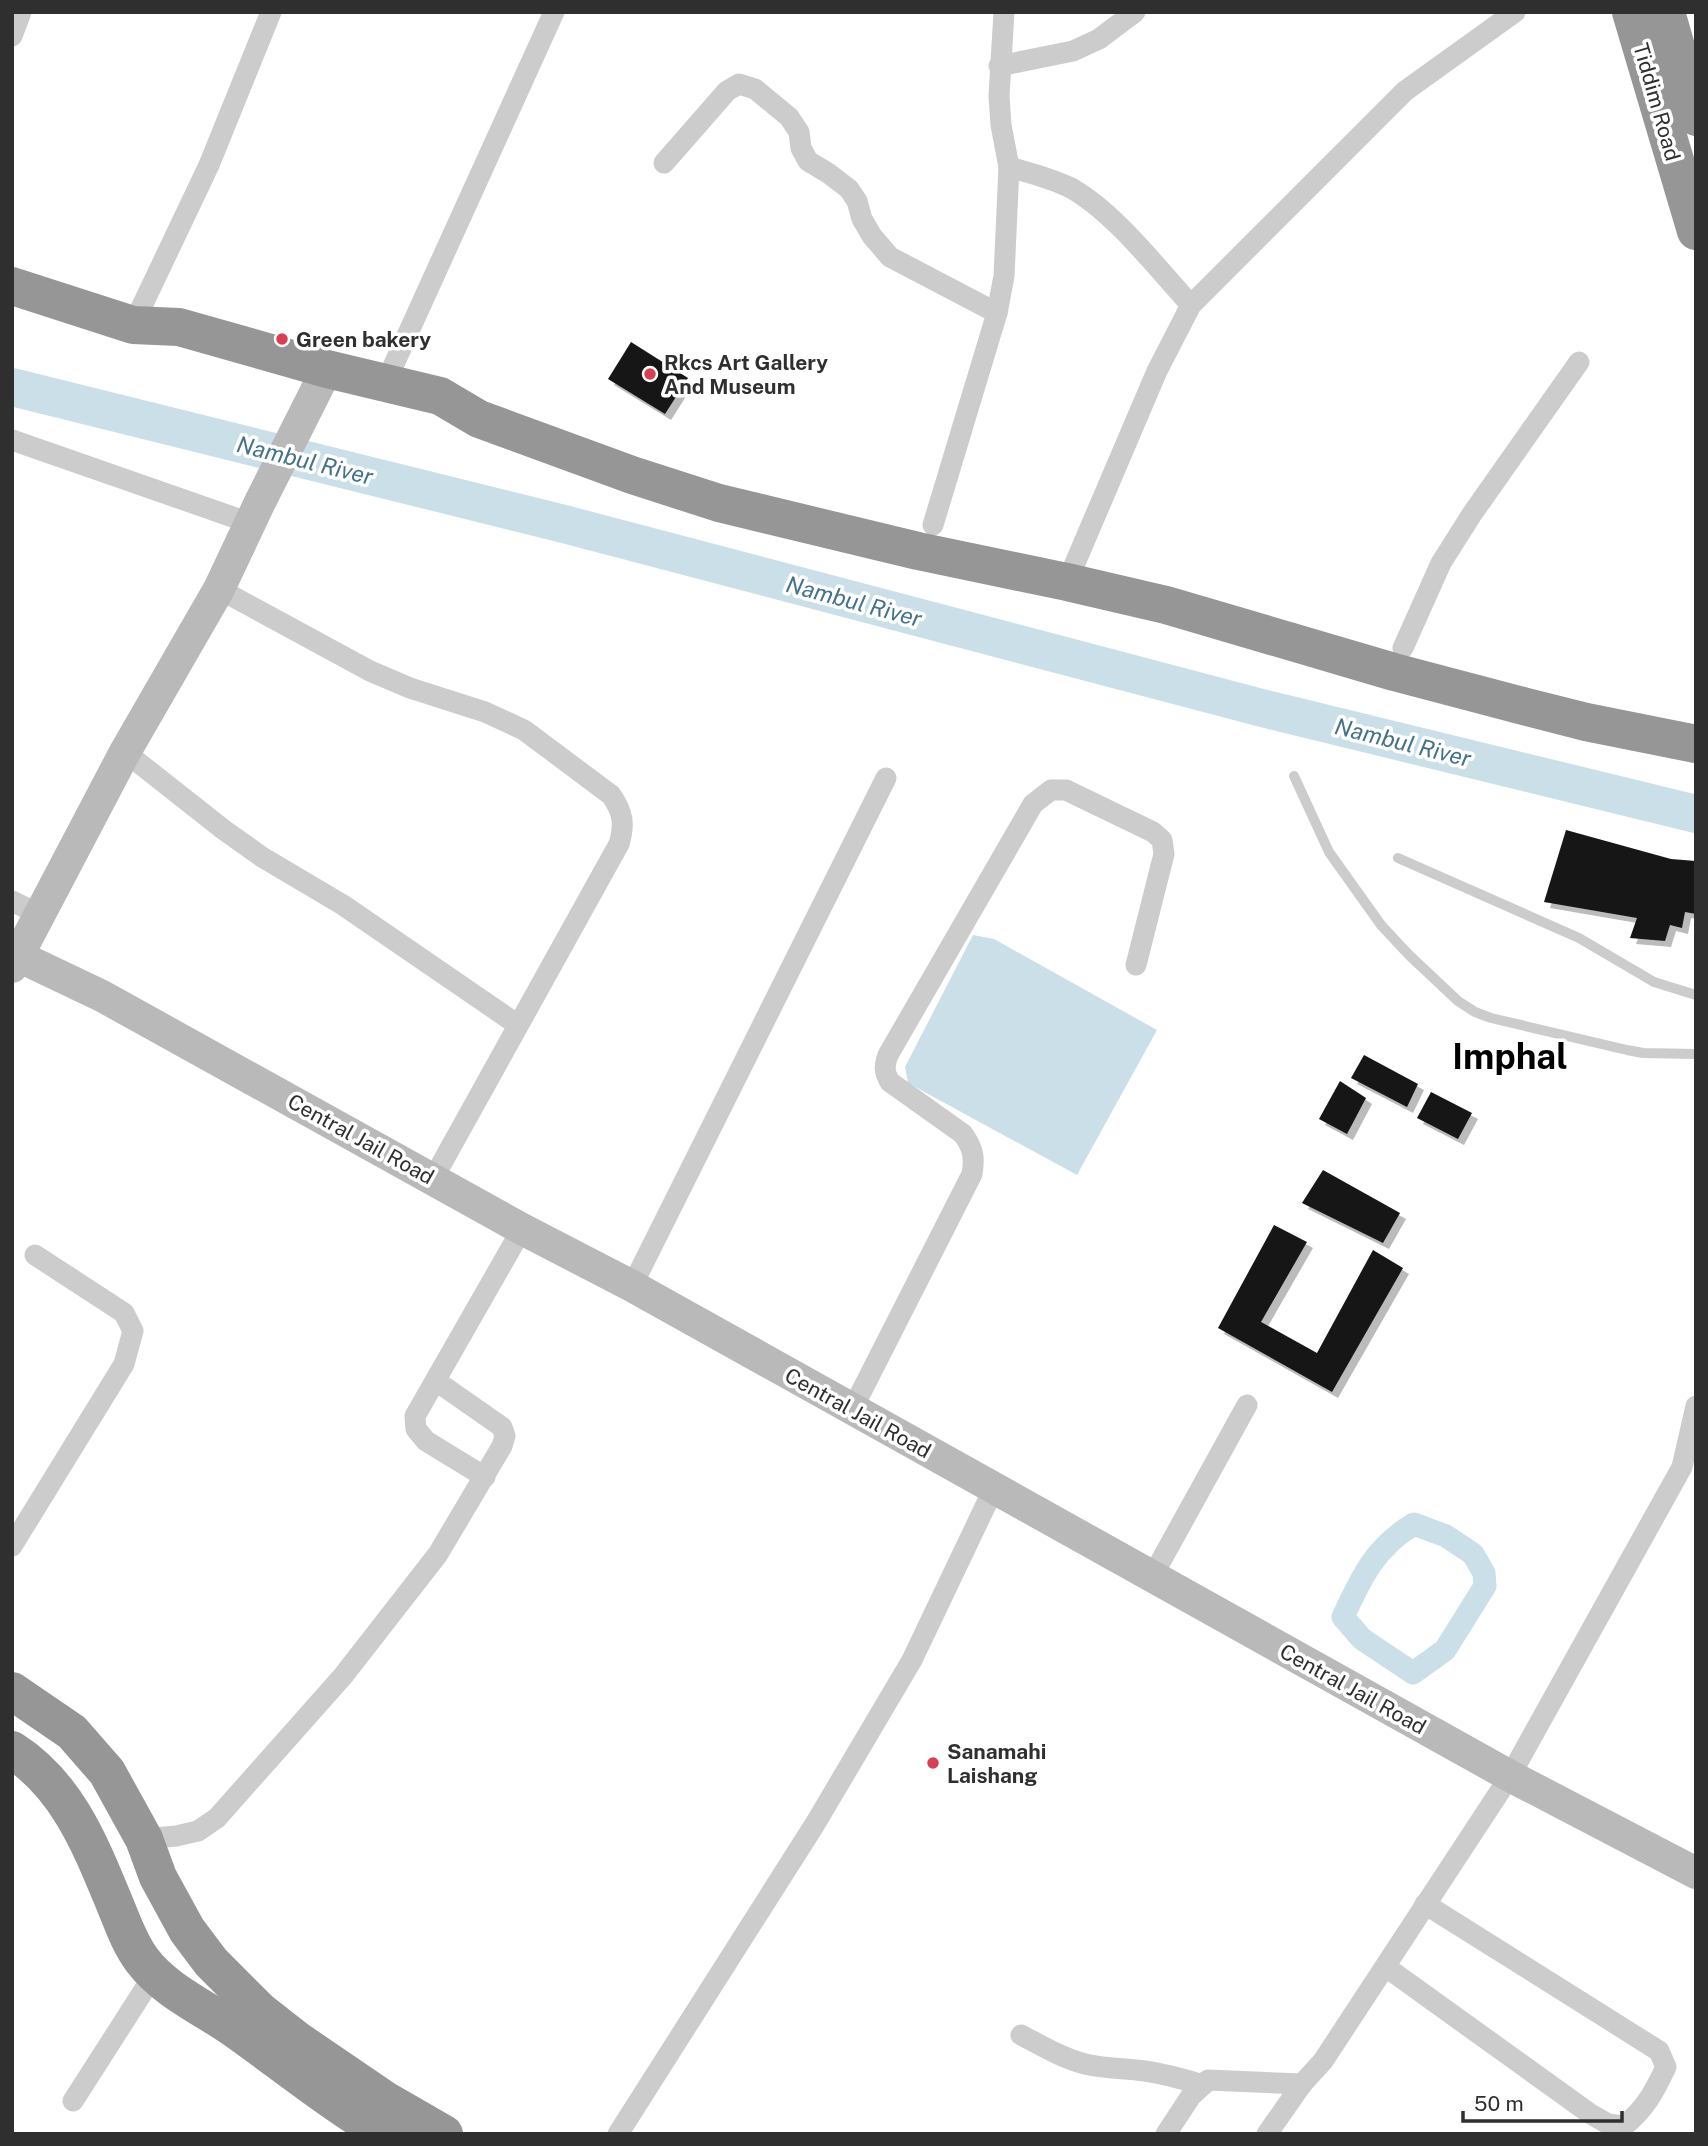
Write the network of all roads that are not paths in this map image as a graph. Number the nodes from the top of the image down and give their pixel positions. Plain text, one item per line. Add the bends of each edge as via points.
1 (21, 12) edge
2 (271, 12) edge
3 (554, 12) edge
4 (1004, 12) edge
5 (1135, 12) edge
6 (1515, 12) edge
7 (1631, 12) edge
8 (1666, 12) edge
9 (12, 36) edge
10 (999, 66) junction
11 (1696, 117) edge
12 (664, 163) dead end
13 (1009, 167) junction
14 (1696, 231) edge
15 (12, 258) edge
16 (12, 286) edge
17 (1191, 304) junction
18 (998, 313) junction
19 (138, 314) junction
20 (1579, 362) dead end
21 (327, 369) junction
22 (385, 384) junction
23 (12, 440) edge
24 (255, 512) junction
25 (933, 525) dead end
26 (1067, 582) junction
27 (219, 589) junction
28 (1403, 648) dead end
29 (1696, 744) edge
30 (125, 752) junction
31 (1294, 776) dead end
32 (886, 779) dead end
33 (1398, 858) dead end
34 (26, 908) edge
35 (15, 962) edge
36 (1136, 965) dead end
37 (1696, 995) edge
38 (518, 1025) junction
39 (1696, 1054) edge
40 (433, 1179) junction
41 (522, 1229) junction
42 (36, 1255) dead end
43 (632, 1286) junction
44 (436, 1381) junction
45 (1247, 1405) dead end
46 (1696, 1406) edge
47 (852, 1410) junction
48 (485, 1477) junction
49 (994, 1488) junction
50 (12, 1546) edge
51 (1152, 1577) junction
52 (12, 1691) edge
53 (12, 1750) edge
54 (1510, 1776) junction
55 (144, 1839) junction
56 (1696, 1873) edge
57 (1425, 1904) junction
58 (1386, 1967) junction
59 (155, 1973) junction
60 (1021, 2035) dead end
61 (1302, 2084) junction
62 (1203, 2085) junction
63 (72, 2102) dead end
64 (384, 2134) edge
65 (444, 2134) edge
66 (618, 2134) edge
67 (1166, 2134) edge
68 (1267, 2134) edge

1 - 9 street
2 - 19 street via 209,165
3 - 22 street
4 - 10 street
5 - 10 street via 1099,39 1073,51
6 - 17 street via 1405,91
7 - 14 highway, Tiddim Road
8 - 11 highway, Tiddim Road
10 - 13 street via 1000,116
12 - 18 street via 727,91 739,84 755,89 789,117 808,161 849,189 872,236 890,257
13 - 17 street via 1070,188 1102,210
13 - 18 street
15 - 19 highway
16 - 19 highway
17 - 26 street via 1157,371
18 - 25 street
19 - 21 highway
20 - 28 street via 1441,563
21 - 22 highway
21 - 24 street
22 - 26 highway via 440,397 479,419 719,503
23 - 24 street
24 - 27 street
26 - 29 highway via 1166,605 1510,703
27 - 30 street
27 - 38 street via 370,671 524,730 611,795 620,808 624,820 619,844
30 - 34 street
30 - 38 street via 234,837
31 - 39 lane via 1329,852 1381,925 1409,956 1475,1012 1643,1053
32 - 43 street
33 - 37 lane via 1579,938 1654,982
34 - 35 street
35 - 40 street, Central Jail Road via 102,996
36 - 47 street via 1164,854 1162,840 1066,790 1051,790 1033,804 884,1064 890,1082 963,1134 975,1158 972,1174
38 - 40 street
40 - 41 street, Central Jail Road
41 - 43 street, Central Jail Road
41 - 44 street
42 - 50 street via 124,1313 134,1331 124,1364
43 - 47 street, Central Jail Road
44 - 48 street via 502,1427 502,1446
44 - 48 street via 415,1416 416,1429 426,1441
45 - 51 street
46 - 54 street via 1682,1467
47 - 49 street, Central Jail Road
48 - 55 street via 406,1598 217,1818 198,1831
49 - 51 street, Central Jail Road
49 - 66 street via 912,1660 815,1824
51 - 54 street, Central Jail Road
52 - 55 highway via 72,1732 90,1752 107,1772
53 - 59 highway via 41,1771 65,1801 82,1828 130,1939
54 - 56 street, Central Jail Road
54 - 57 street
55 - 65 highway via 158,1877 187,1930 252,2003 339,2070
57 - 58 street
57 - 58 street via 1659,2051 1666,2067 1651,2098 1624,2126 1608,2124
58 - 61 street via 1323,2061
59 - 63 street
59 - 64 highway
60 - 62 street via 1085,2064 1170,2075
61 - 62 street via 1208,2080
61 - 68 street
62 - 67 street

